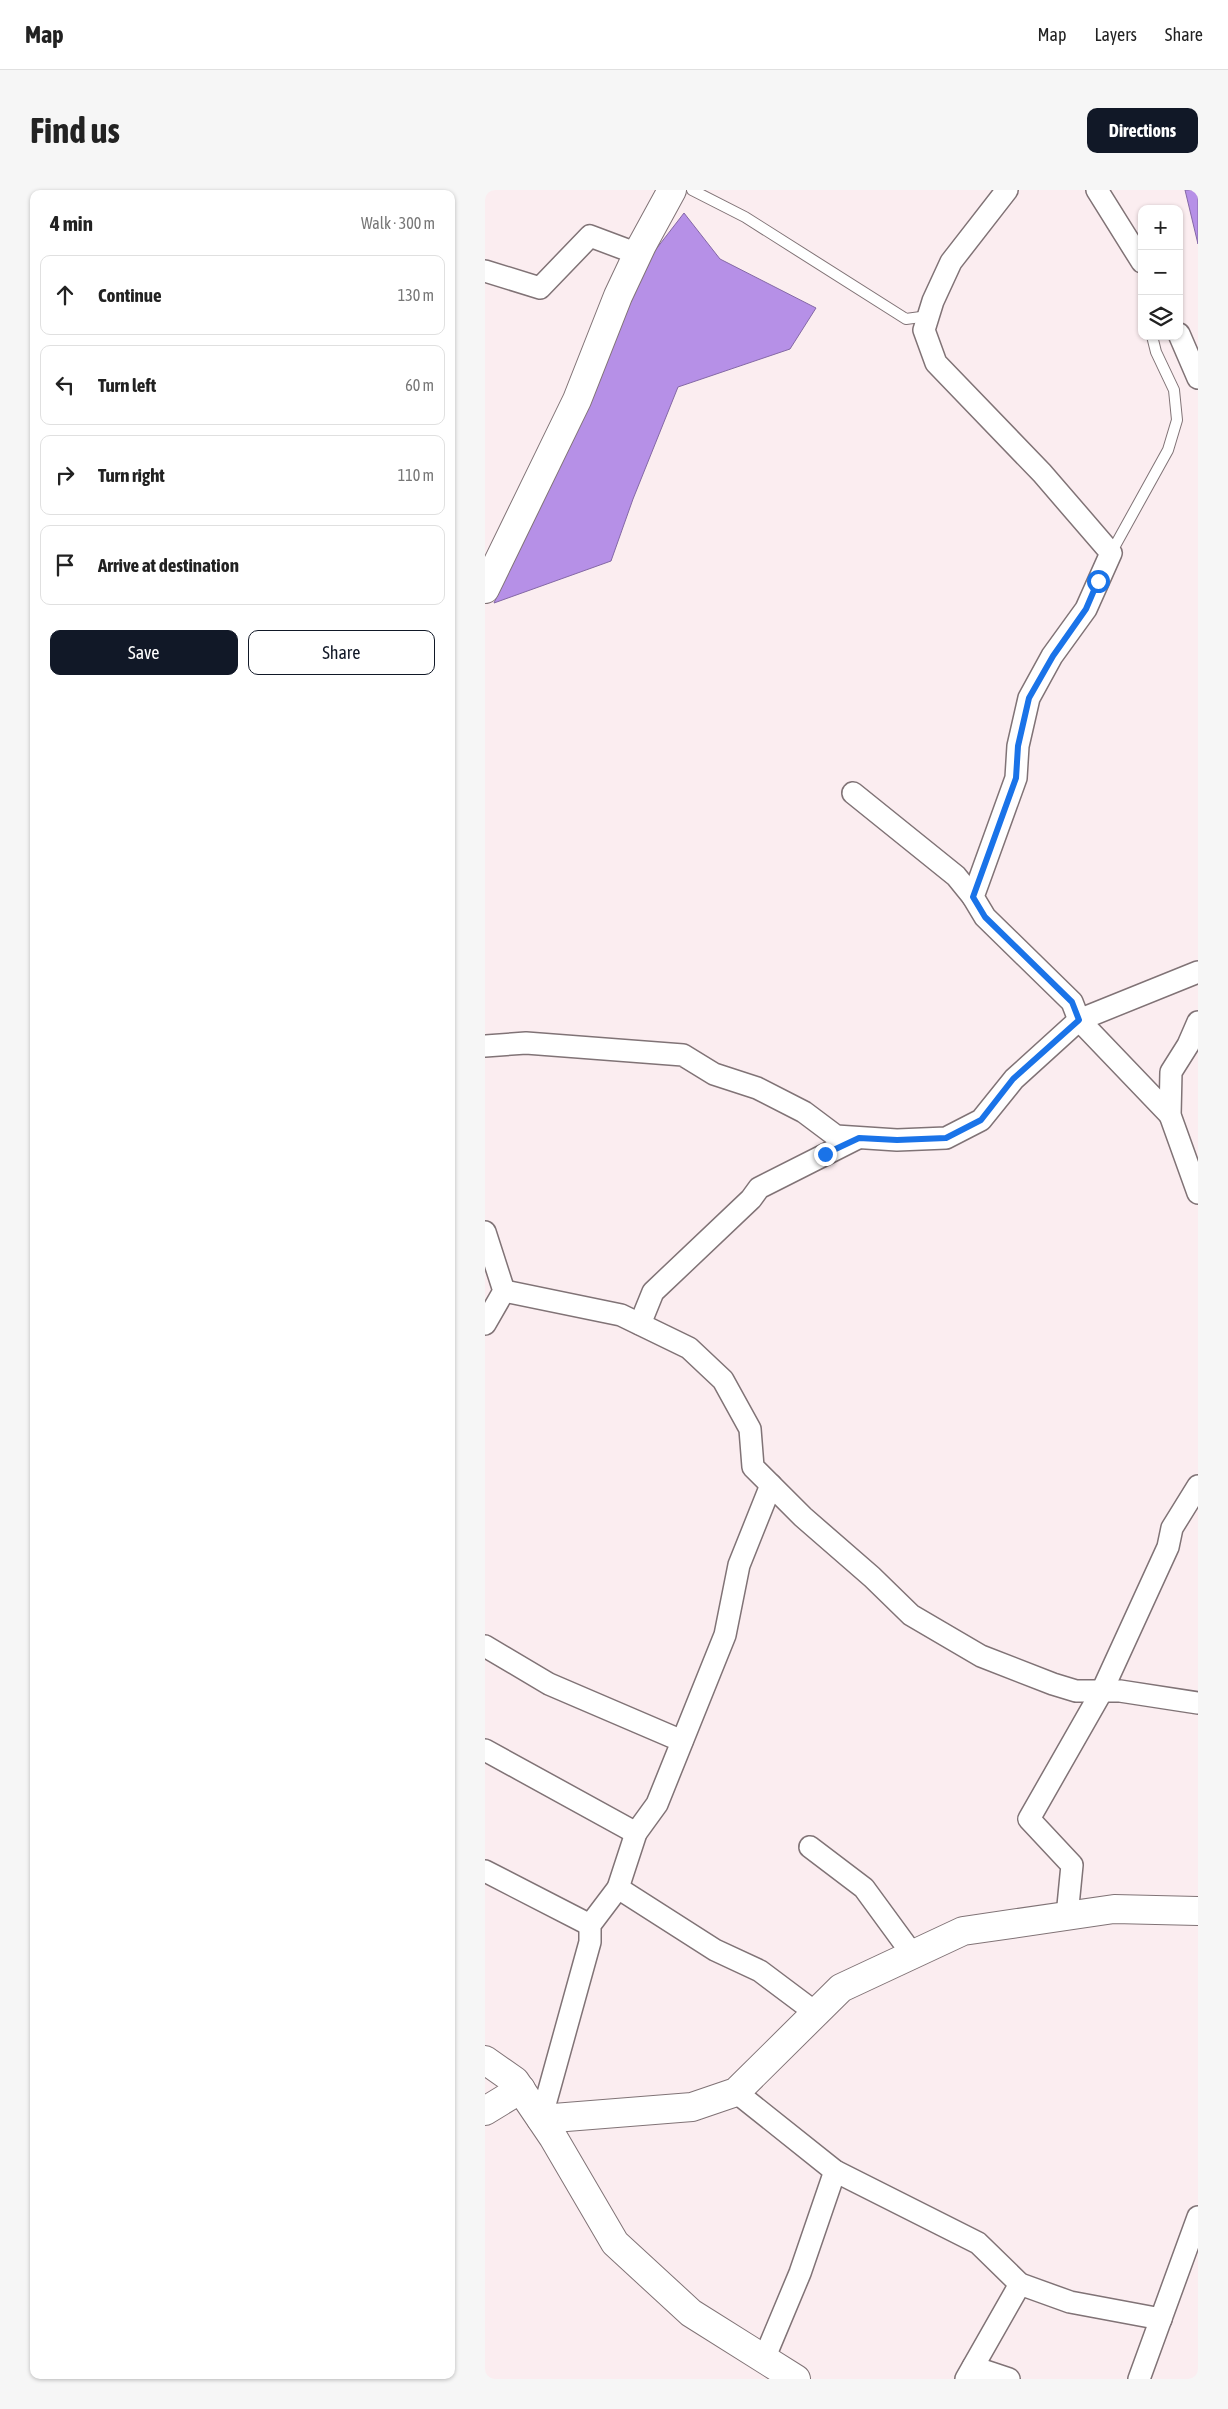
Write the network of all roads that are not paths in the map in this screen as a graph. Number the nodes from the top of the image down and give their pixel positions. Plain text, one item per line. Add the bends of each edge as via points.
1 (672, 190) edge
2 (692, 190) edge
3 (1007, 190) edge
4 (1097, 190) edge
5 (638, 254) junction
6 (1138, 256) edge
7 (485, 271) edge
8 (929, 316) junction
9 (1153, 340) edge
10 (1182, 340) edge
11 (1198, 378) edge
12 (1111, 553) junction
13 (485, 589) edge
14 (853, 793) dead end
15 (973, 897) junction
16 (1198, 972) edge
17 (1079, 1020) junction
18 (1198, 1022) edge
19 (485, 1046) edge
20 (1170, 1115) junction
21 (859, 1138) junction
22 (1198, 1193) edge
23 (485, 1232) edge
24 (504, 1291) junction
25 (485, 1324) edge
26 (640, 1324) junction
27 (771, 1485) junction
28 (1198, 1486) edge
29 (485, 1646) edge
30 (1102, 1691) junction
31 (1198, 1703) edge
32 (682, 1741) junction
33 (485, 1750) edge
34 (635, 1833) junction
35 (810, 1847) dead end
36 (485, 1871) edge
37 (618, 1888) junction
38 (1198, 1911) edge
39 (1067, 1916) junction
40 (590, 1924) junction
41 (913, 1955) junction
42 (816, 2013) junction
43 (485, 2060) edge
44 (521, 2089) junction
45 (736, 2092) junction
46 (485, 2111) edge
47 (541, 2119) junction
48 (835, 2171) junction
49 (1198, 2217) edge
50 (1020, 2284) junction
51 (1161, 2318) junction
52 (764, 2359) junction
53 (969, 2373) edge
54 (796, 2379) edge
55 (1009, 2379) edge
56 (1139, 2379) edge

1 - 5 street
2 - 8 lane via 745,218 906,319
3 - 8 street via 951,262
4 - 6 street
5 - 7 street via 589,236 540,288
5 - 13 street via 577,400
8 - 12 street via 924,330 936,363 1042,473
9 - 12 lane via 1174,390 1177,420 1168,450
10 - 11 street
12 - 15 street via 1086,609 1029,698 1018,746 1016,778
14 - 15 street via 956,876
15 - 17 street via 985,917 1072,1002
16 - 17 street
17 - 20 street
17 - 21 street via 1013,1079 981,1120 946,1138
18 - 20 street via 1171,1072
19 - 21 street via 526,1042 683,1055 714,1074 757,1088 804,1112 836,1136
20 - 22 street
21 - 26 street via 759,1188 653,1292
23 - 24 street
24 - 25 street
24 - 26 street via 621,1315
26 - 27 street via 689,1348 723,1380 750,1429 753,1467
27 - 30 street via 911,1614 981,1656 1053,1684 1076,1690
27 - 32 street via 739,1565 725,1635
28 - 30 street via 1172,1528 1168,1547
29 - 32 street via 549,1684
30 - 31 street
30 - 39 street via 1029,1819 1072,1865
32 - 34 street via 657,1804
33 - 34 street
34 - 37 street
35 - 41 street via 864,1888
36 - 40 street
37 - 40 street
37 - 42 street via 715,1950 760,1971
38 - 39 street via 1115,1909
39 - 41 street via 963,1931
40 - 47 street via 589,1942
41 - 42 street via 841,1988
42 - 45 street
43 - 44 street
44 - 46 street
44 - 47 street
45 - 47 street via 692,2107
45 - 48 street
47 - 52 street via 615,2243 691,2313
48 - 50 street via 978,2243
48 - 52 street via 800,2274
49 - 51 street
50 - 51 street via 1070,2302
50 - 53 street
51 - 56 street
52 - 54 street
53 - 55 street

